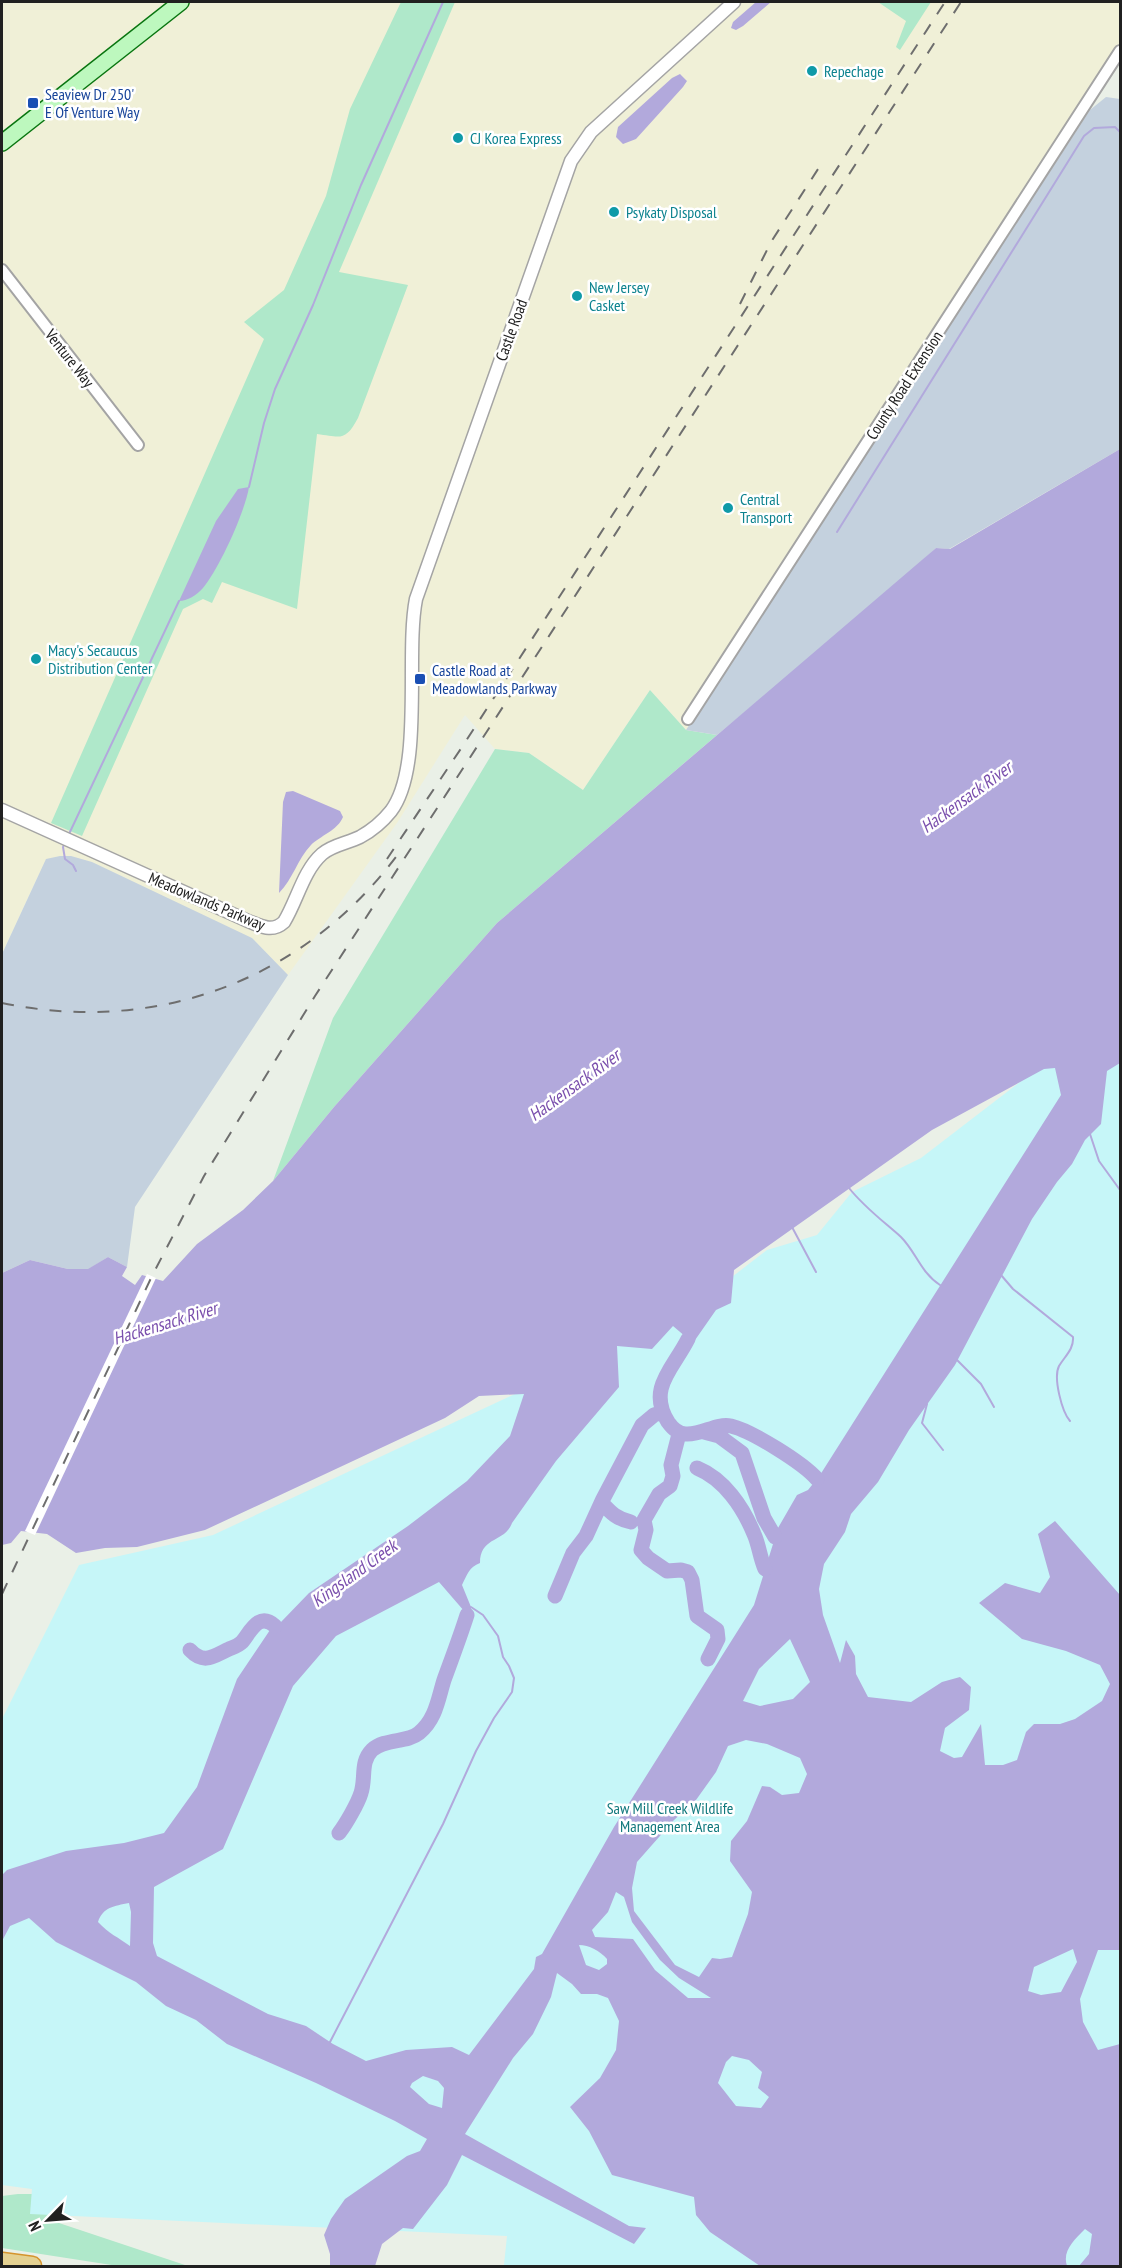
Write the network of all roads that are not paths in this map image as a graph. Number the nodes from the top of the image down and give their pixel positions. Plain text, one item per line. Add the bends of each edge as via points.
1 (181, 2) edge
2 (734, 2) edge
3 (1120, 51) edge
4 (2, 142) edge
5 (2, 270) edge
6 (138, 445) dead end
7 (688, 719) dead end
8 (411, 720) joint
9 (2, 810) edge
10 (2, 817) edge
11 (28, 822) junction
12 (2, 2262) edge
13 (32, 2266) edge

1 - 4 main road
2 - 8 street, Castle Road via 591,132 571,161 416,599
3 - 7 street, County Road Extension
5 - 6 street, Venture Way
8 - 11 street, Meadowlands Parkway via 404,788 391,811 360,837 321,855 286,918 275,928 248,921
9 - 11 street, Meadowlands Parkway
10 - 11 street, Meadowlands Parkway
12 - 13 highway

